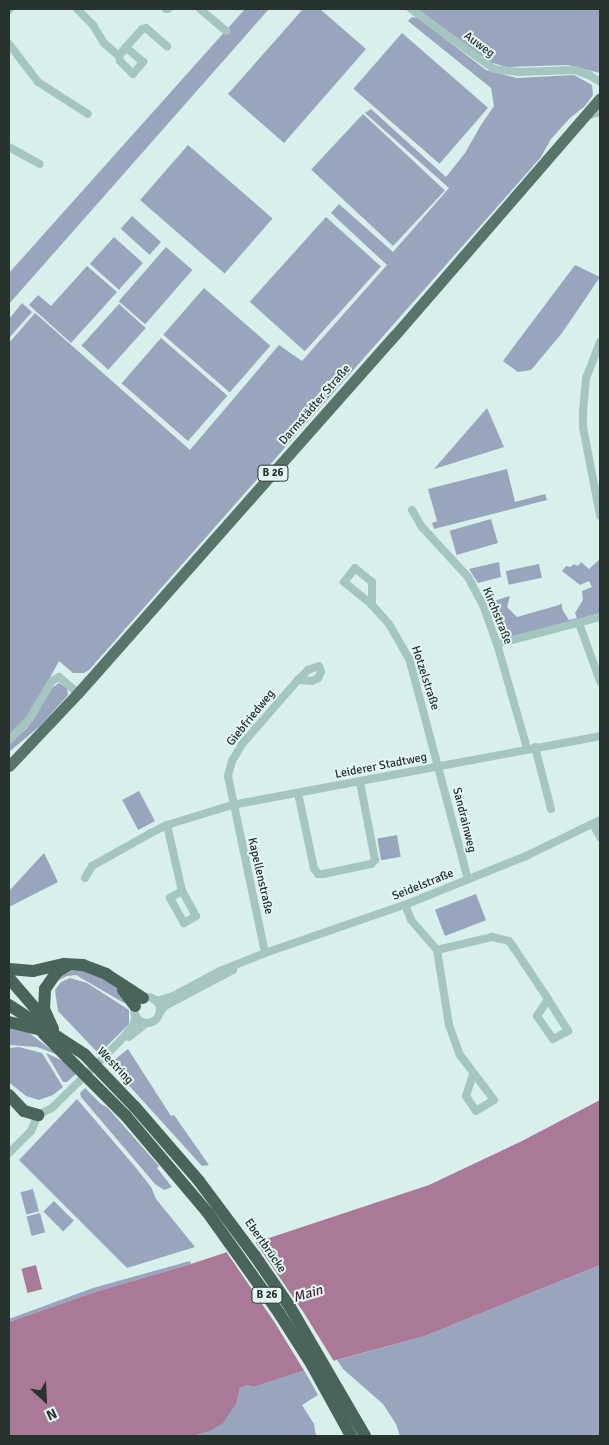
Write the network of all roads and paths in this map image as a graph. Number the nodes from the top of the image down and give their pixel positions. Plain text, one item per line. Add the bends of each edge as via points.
1 (77, 9) edge
2 (200, 9) edge
3 (411, 9) edge
4 (226, 31) dead end
5 (9, 44) edge
6 (167, 46) dead end
7 (126, 48) junction
8 (119, 56) junction
9 (600, 82) edge
10 (600, 98) edge
11 (600, 112) edge
12 (88, 114) dead end
13 (584, 117) junction
14 (9, 147) edge
15 (40, 164) dead end
16 (600, 342) edge
17 (412, 510) dead end
18 (600, 515) edge
19 (372, 605) junction
20 (600, 618) edge
21 (579, 623) junction
22 (498, 644) junction
23 (298, 680) dead end
24 (600, 681) edge
25 (78, 694) junction
26 (46, 726) junction
27 (600, 736) edge
28 (9, 740) edge
29 (531, 747) junction
30 (9, 756) edge
31 (9, 766) edge
32 (439, 766) junction
33 (360, 782) junction
34 (298, 793) junction
35 (232, 804) junction
36 (551, 809) dead end
37 (597, 822) edge
38 (167, 825) junction
39 (600, 837) edge
40 (85, 878) dead end
41 (468, 879) junction
42 (182, 891) dead end
43 (404, 905) junction
44 (437, 950) junction
45 (265, 953) junction
46 (249, 959) junction
47 (75, 964) junction
48 (9, 969) edge
49 (9, 978) edge
50 (548, 999) junction
51 (143, 1005) junction
52 (12, 1006) edge
53 (160, 1012) junction
54 (9, 1022) edge
55 (146, 1023) junction
56 (39, 1029) junction
57 (53, 1029) junction
58 (62, 1038) junction
59 (120, 1041) junction
60 (80, 1058) junction
61 (473, 1074) junction
62 (9, 1096) edge
63 (38, 1115) junction
64 (9, 1154) edge
65 (173, 1161) junction
66 (351, 1436) edge
67 (365, 1436) edge

1 - 8 street via 93,25 104,43
2 - 4 street
3 - 9 street, Auweg via 494,69 519,72 575,70
5 - 12 street via 38,82
6 - 7 street via 146,28
7 - 8 street
7 - 8 street via 143,62 133,74
10 - 13 main road, Darmstädter Straße / B 26
11 - 13 street
13 - 25 main road, Darmstädter Straße / B 26
14 - 15 street
16 - 18 street via 586,378 583,427
17 - 22 street, Kirchstraße via 422,527 468,577
19 - 19 street, Hotzelstraße via 372,582 355,568 344,582
19 - 32 street, Hotzelstraße via 389,624 409,658
20 - 21 street
21 - 22 street
21 - 24 street
22 - 29 street, Kirchstraße
23 - 35 street, Giebfriedweg via 243,743 232,761 228,776
25 - 26 main road, Darmstädter Straße / B 26
25 - 28 street via 59,676 52,681 30,718
26 - 30 main road, Darmstädter Straße / B 26
26 - 31 main road, Darmstädter Straße / B 26
27 - 29 street, Leiderer Stadtweg
29 - 32 street, Leiderer Stadtweg
29 - 36 street, Kirchstraße
32 - 33 street, Leiderer Stadtweg
32 - 41 street, Sandrainweg
33 - 34 street, Leiderer Stadtweg
33 - 34 street via 375,860 371,864 323,874 318,874 314,868
34 - 35 street, Leiderer Stadtweg
35 - 38 street, Leiderer Stadtweg
35 - 45 street, Kapellenstraße
37 - 39 street
37 - 41 street, Seidelstraße
38 - 40 street, Leiderer Stadtweg via 92,866
38 - 42 street
41 - 43 street, Seidelstraße
43 - 44 street via 411,920
43 - 45 street, Seidelstraße
44 - 50 street via 492,937 504,938
44 - 61 street via 454,1041
45 - 46 street, Seidelstraße
46 - 51 street, Seidelstraße via 173,996
46 - 53 street, Seidelstraße via 165,1006
47 - 48 highway via 33,971
47 - 51 highway via 113,978
47 - 57 highway via 57,972 45,988 44,1009
49 - 57 highway
50 - 50 street via 568,1031 553,1039 537,1016
51 - 53 street
51 - 55 street
51 - 59 street via 133,1026
52 - 56 highway, Westring / B 26
52 - 58 highway, Westring
53 - 55 street, Seidelstraße via 155,1020
54 - 56 highway
55 - 59 street, Seidelstraße
56 - 60 highway, Westring / B 26
57 - 58 highway, B 26
58 - 60 highway, Westring / B 26
59 - 63 street via 52,1108
60 - 65 highway, Westring / B 26
61 - 61 street via 494,1100 476,1111 466,1096
62 - 63 highway via 24,1111
63 - 64 street via 31,1131
65 - 66 highway, B 26 via 312,1365
65 - 67 highway, Ebertbrücke / B 26 via 237,1230 281,1294

